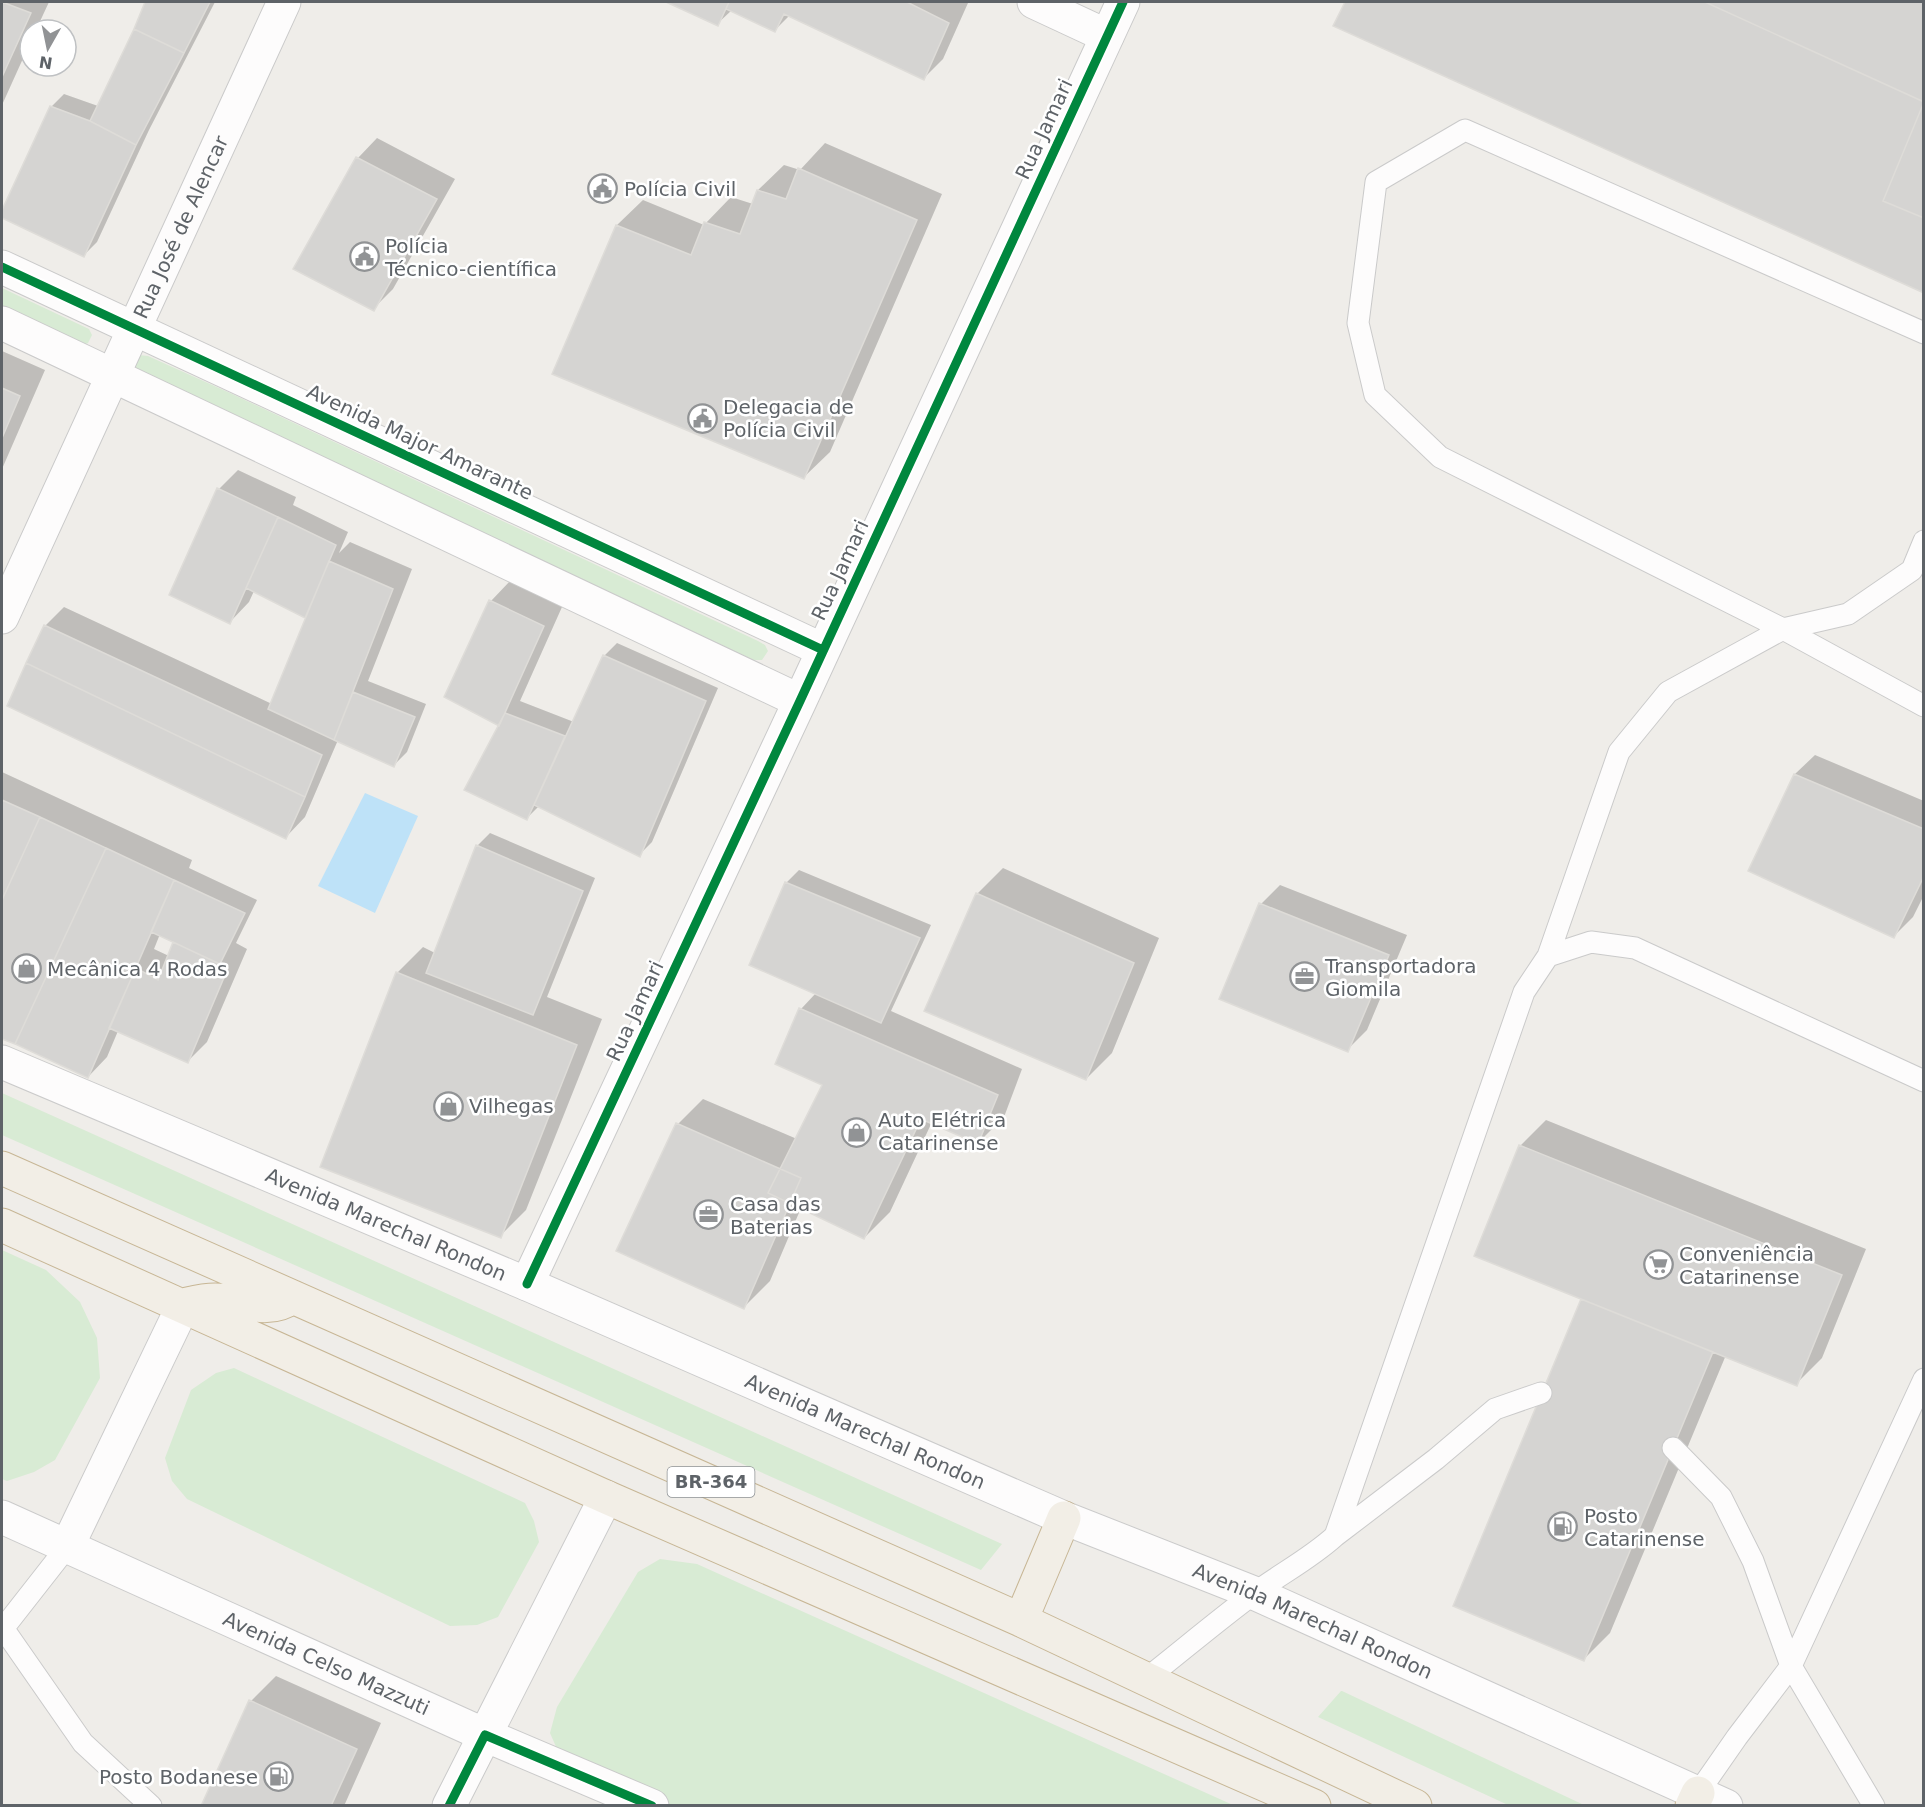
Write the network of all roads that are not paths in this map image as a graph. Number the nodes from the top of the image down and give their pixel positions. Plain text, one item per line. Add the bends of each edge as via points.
1 (284, 2) edge
2 (1034, 2) edge
3 (1123, 2) edge
4 (1107, 36) junction
5 (2, 267) edge
6 (2, 323) edge
7 (135, 330) junction
8 (1923, 333) edge
9 (114, 375) junction
10 (1923, 541) edge
11 (2, 617) edge
12 (1783, 629) junction
13 (823, 650) junction
14 (800, 701) junction
15 (1923, 706) edge
16 (1548, 956) junction
17 (2, 1062) edge
18 (1923, 1081) edge
19 (2, 1168) edge
20 (2, 1225) edge
21 (527, 1284) junction
22 (293, 1297) junction
23 (183, 1305) junction
24 (1923, 1379) edge
25 (1541, 1393) dead end
26 (1673, 1448) dead end
27 (606, 1497) junction
28 (2, 1517) edge
29 (1064, 1518) junction
30 (1335, 1536) junction
31 (67, 1547) junction
32 (1254, 1593) junction
33 (1021, 1620) junction
34 (2, 1629) edge
35 (1791, 1666) junction
36 (1146, 1678) junction
37 (485, 1735) junction
38 (1705, 1801) edge
39 (151, 1806) edge
40 (449, 1806) edge
41 (652, 1806) edge
42 (1314, 1806) edge
43 (1415, 1806) edge
44 (1874, 1806) edge

1 - 7 street, Rua José de Alencar
2 - 4 street
3 - 4 street, Rua Jamari
4 - 13 street, Rua Jamari
5 - 7 street, Avenida Major Amarante
6 - 9 street
7 - 9 street, Rua José de Alencar
7 - 13 street, Avenida Major Amarante
8 - 12 lane via 1464,130 1376,182 1358,323 1375,395 1440,457
9 - 11 street, Rua José de Alencar
9 - 14 street
10 - 12 lane via 1912,570 1848,614
12 - 15 lane
12 - 16 lane via 1668,692 1619,752
13 - 14 street, Rua Jamari
14 - 21 street, Rua Jamari
16 - 18 lane via 1592,942 1635,948
16 - 30 lane via 1524,992
17 - 21 street, Avenida Marechal Rondon
19 - 22 highway, BR-364
20 - 23 highway, BR-364
21 - 29 street, Avenida Marechal Rondon
22 - 23 highway via 270,1306 215,1300
22 - 33 highway, BR-364
23 - 27 highway, BR-364
23 - 31 street
24 - 35 lane
25 - 30 lane via 1495,1409
26 - 35 lane via 1720,1497 1753,1561
27 - 37 street
27 - 42 highway, BR-364
28 - 31 street, Avenida Celso Mazzuti
29 - 32 street, Avenida Marechal Rondon
29 - 33 highway
30 - 32 lane
31 - 34 lane
31 - 37 street, Avenida Celso Mazzuti
32 - 36 lane
32 - 38 street, Avenida Marechal Rondon
33 - 36 highway, BR-364
34 - 39 lane via 83,1743
35 - 38 lane via 1737,1737
35 - 44 lane
36 - 43 highway, BR-364
37 - 40 street
37 - 41 street, Avenida Celso Mazzuti

